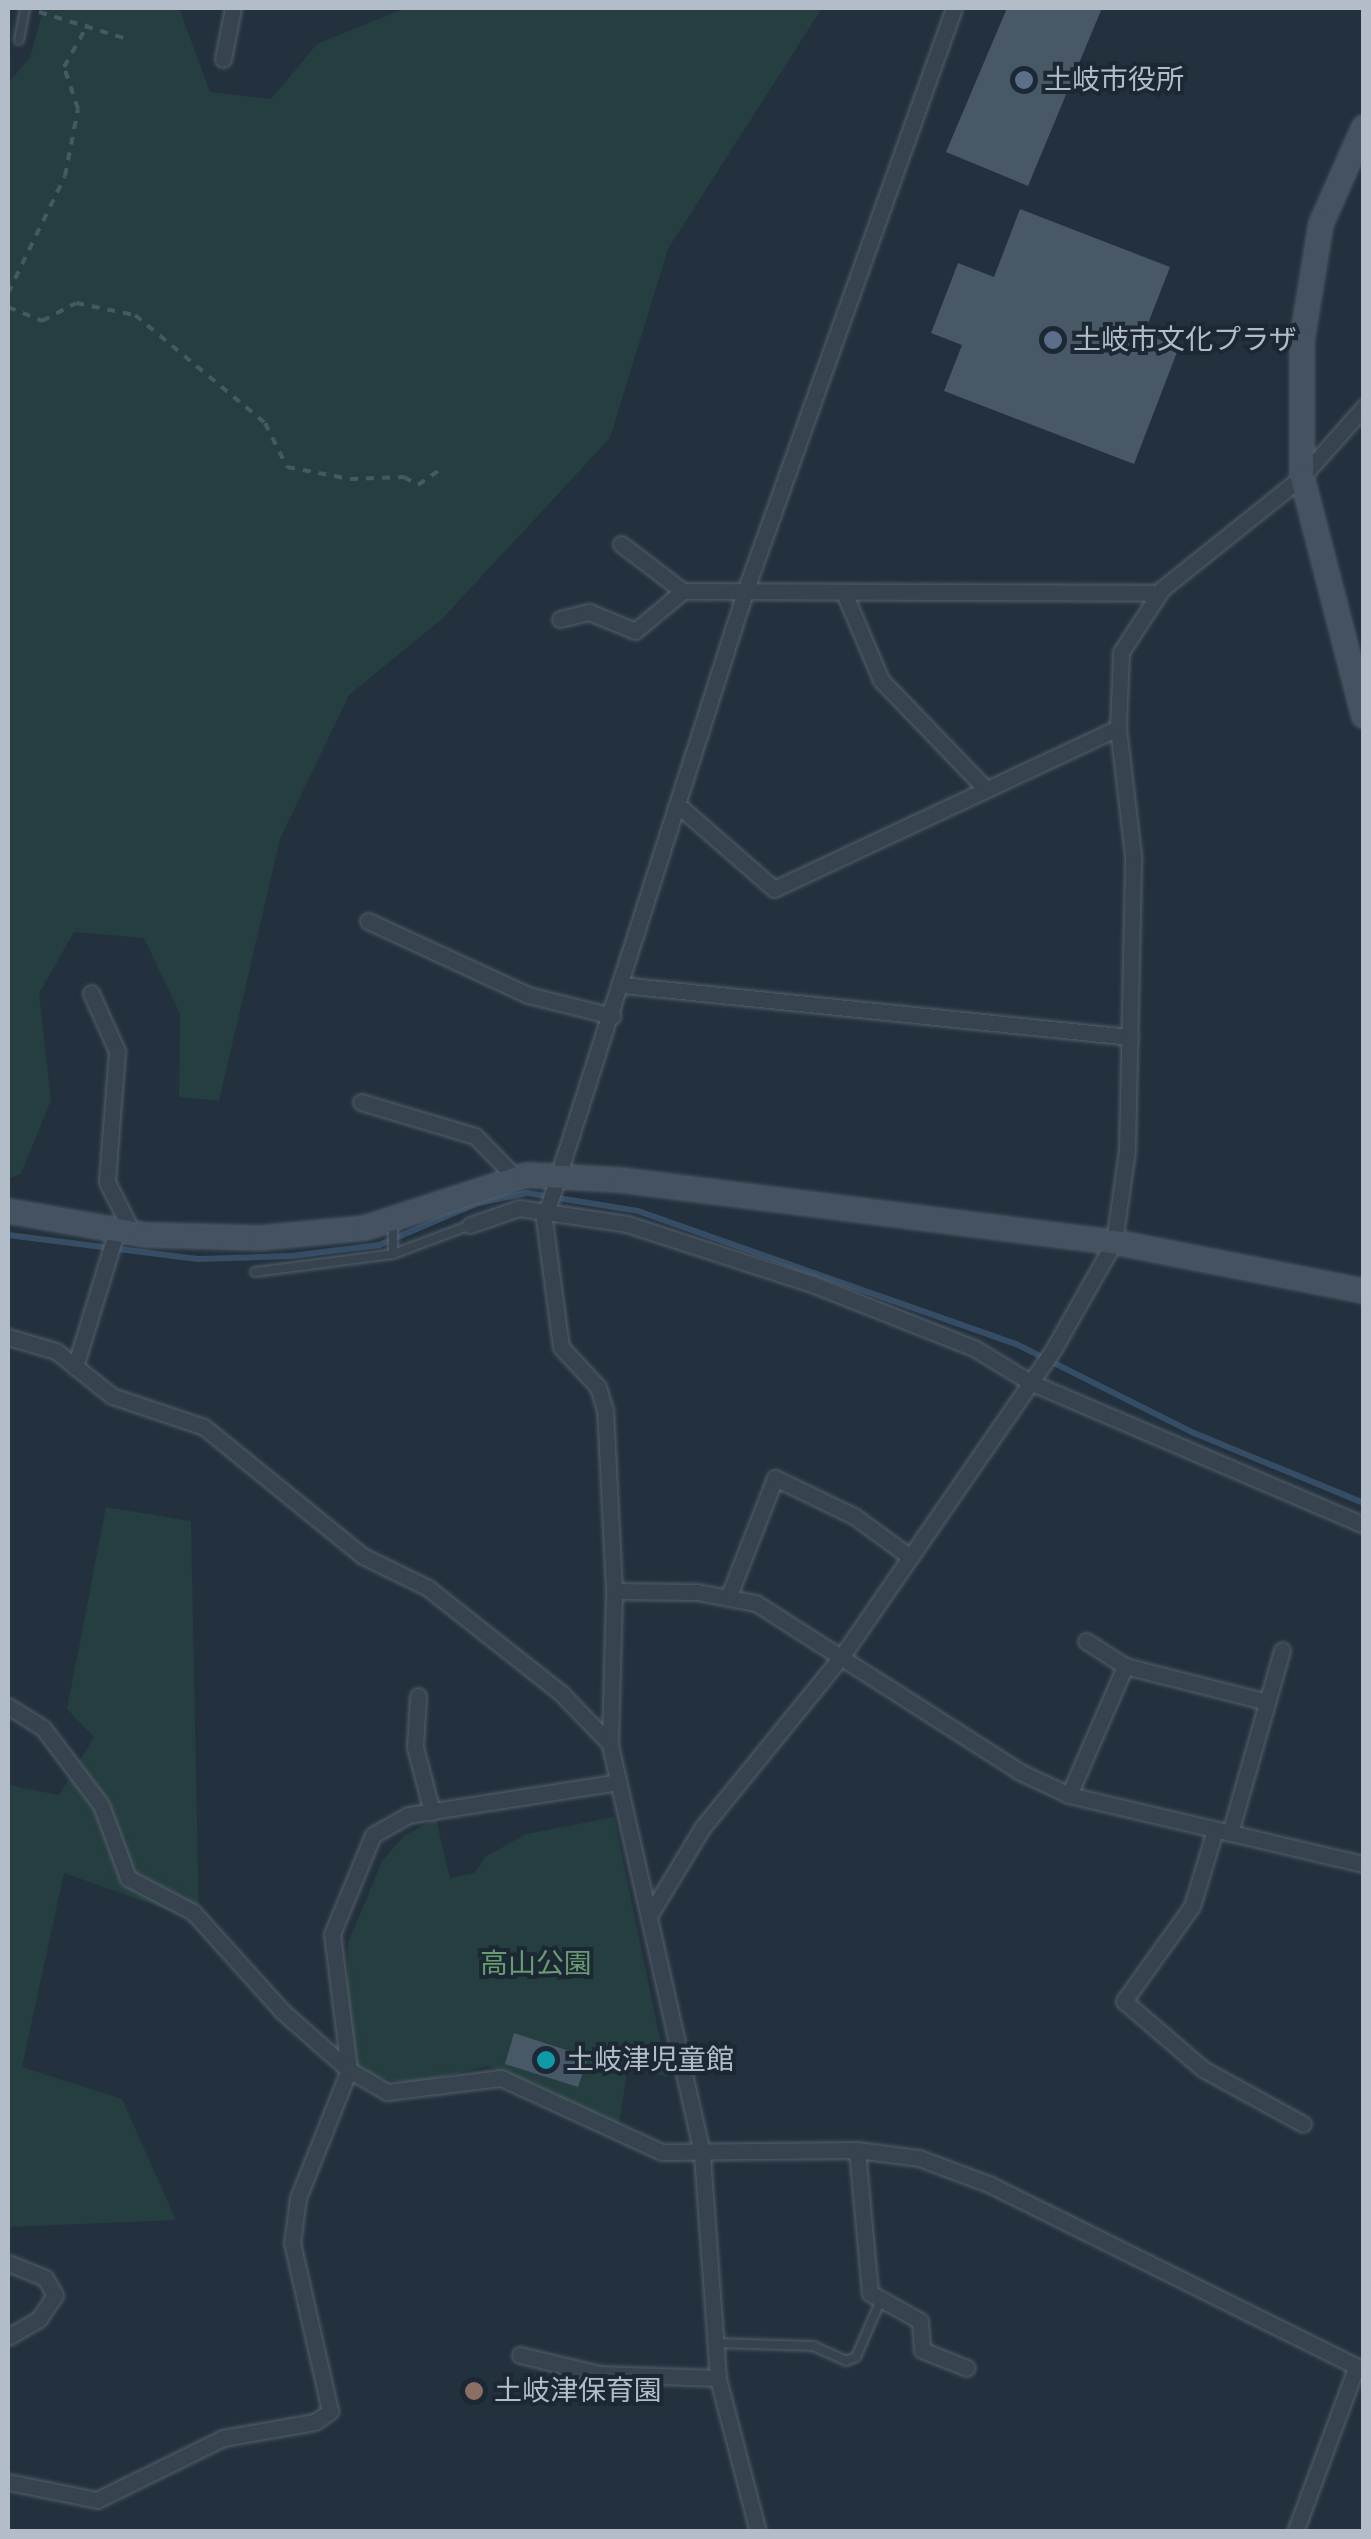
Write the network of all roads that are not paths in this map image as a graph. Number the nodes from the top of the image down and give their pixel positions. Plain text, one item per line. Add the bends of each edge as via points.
1 (25, 8) edge
2 (232, 8) edge
3 (954, 8) edge
4 (19, 40) dead end
5 (223, 59) dead end
6 (1364, 126) edge
7 (1364, 407) edge
8 (1302, 477) junction
9 (621, 544) dead end
10 (746, 590) junction
11 (683, 591) junction
12 (1159, 592) junction
13 (844, 595) junction
14 (560, 618) dead end
15 (1357, 666) edge
16 (1364, 716) edge
17 (1118, 728) junction
18 (984, 787) junction
19 (680, 806) junction
20 (368, 920) dead end
21 (622, 985) junction
22 (91, 993) dead end
23 (612, 1016) junction
24 (1130, 1037) junction
25 (361, 1102) dead end
26 (515, 1177) junction
27 (552, 1196) junction
28 (8, 1211) edge
29 (393, 1221) junction
30 (470, 1225) joint
31 (122, 1234) junction
32 (1114, 1242) junction
33 (393, 1254) junction
34 (255, 1272) dead end
35 (1364, 1291) edge
36 (8, 1338) edge
37 (75, 1366) junction
38 (1034, 1378) junction
39 (1364, 1524) edge
40 (910, 1558) junction
41 (614, 1591) junction
42 (728, 1598) junction
43 (1086, 1641) dead end
44 (1282, 1650) dead end
45 (844, 1654) junction
46 (1125, 1666) junction
47 (418, 1696) dead end
48 (1267, 1702) junction
49 (8, 1706) edge
50 (610, 1744) junction
51 (618, 1782) junction
52 (1069, 1795) junction
53 (432, 1812) junction
54 (1222, 1831) junction
55 (1364, 1864) edge
56 (652, 1910) junction
57 (350, 2070) junction
58 (1303, 2124) dead end
59 (857, 2150) junction
60 (702, 2153) junction
61 (8, 2263) edge
62 (878, 2304) junction
63 (8, 2336) edge
64 (716, 2344) junction
65 (520, 2355) dead end
66 (967, 2368) dead end
67 (1360, 2369) edge
68 (718, 2378) junction
69 (8, 2482) edge
70 (758, 2532) edge
71 (1295, 2532) edge

1 - 4 lane
2 - 5 street
3 - 10 street
6 - 8 street via 1322,224 1308,281
7 - 8 street
8 - 12 street
8 - 15 street
9 - 11 street
10 - 11 street
10 - 13 street
10 - 19 street
11 - 14 street via 636,631 589,612
12 - 13 street
12 - 17 street via 1121,652
13 - 18 street via 880,680
15 - 16 street
17 - 18 street
17 - 24 street via 1133,855
18 - 19 street via 774,889
19 - 21 street
20 - 23 street via 528,994
21 - 23 street
21 - 24 street
22 - 31 street via 117,1051 107,1182
23 - 27 street
24 - 32 street
25 - 26 street via 476,1136
26 - 27 street
26 - 29 street
27 - 30 street
27 - 32 street via 745,1190
27 - 38 street via 812,1284
27 - 41 street via 561,1347 598,1387 605,1410
28 - 31 street
29 - 31 street via 242,1239
29 - 33 lane
30 - 33 lane
31 - 37 street
32 - 35 street
32 - 38 street
33 - 34 lane
36 - 37 street via 44,1346
37 - 50 street via 112,1396 204,1428 363,1556 428,1588 561,1693
38 - 39 street
38 - 40 street
40 - 42 street via 854,1516 775,1478
40 - 45 street
41 - 42 street
41 - 50 street
42 - 45 street via 756,1603
43 - 46 street
44 - 48 street
45 - 52 street via 1020,1772
45 - 56 street via 702,1828
46 - 48 street
46 - 52 street
47 - 53 street via 415,1747
48 - 54 street
49 - 57 street via 44,1728 101,1805 128,1878 193,1912 282,2010
50 - 51 street
51 - 53 street
51 - 56 street
52 - 54 street
53 - 57 street via 392,1820 374,1835 334,1918 340,2031
54 - 55 street
54 - 58 street via 1192,1906 1124,2001 1203,2069
56 - 60 street
57 - 60 street via 387,2092 501,2078 644,2147
57 - 69 street via 298,2198 292,2243 330,2411 315,2422 223,2438 97,2500
59 - 60 street
59 - 62 street via 870,2293
59 - 67 street via 919,2158 991,2186
60 - 64 street
61 - 63 street via 45,2278 55,2295 38,2318
62 - 64 lane via 856,2357 846,2361 813,2346
62 - 66 street via 920,2320 922,2350
64 - 68 street
65 - 68 street via 599,2374
67 - 71 street
68 - 70 street

